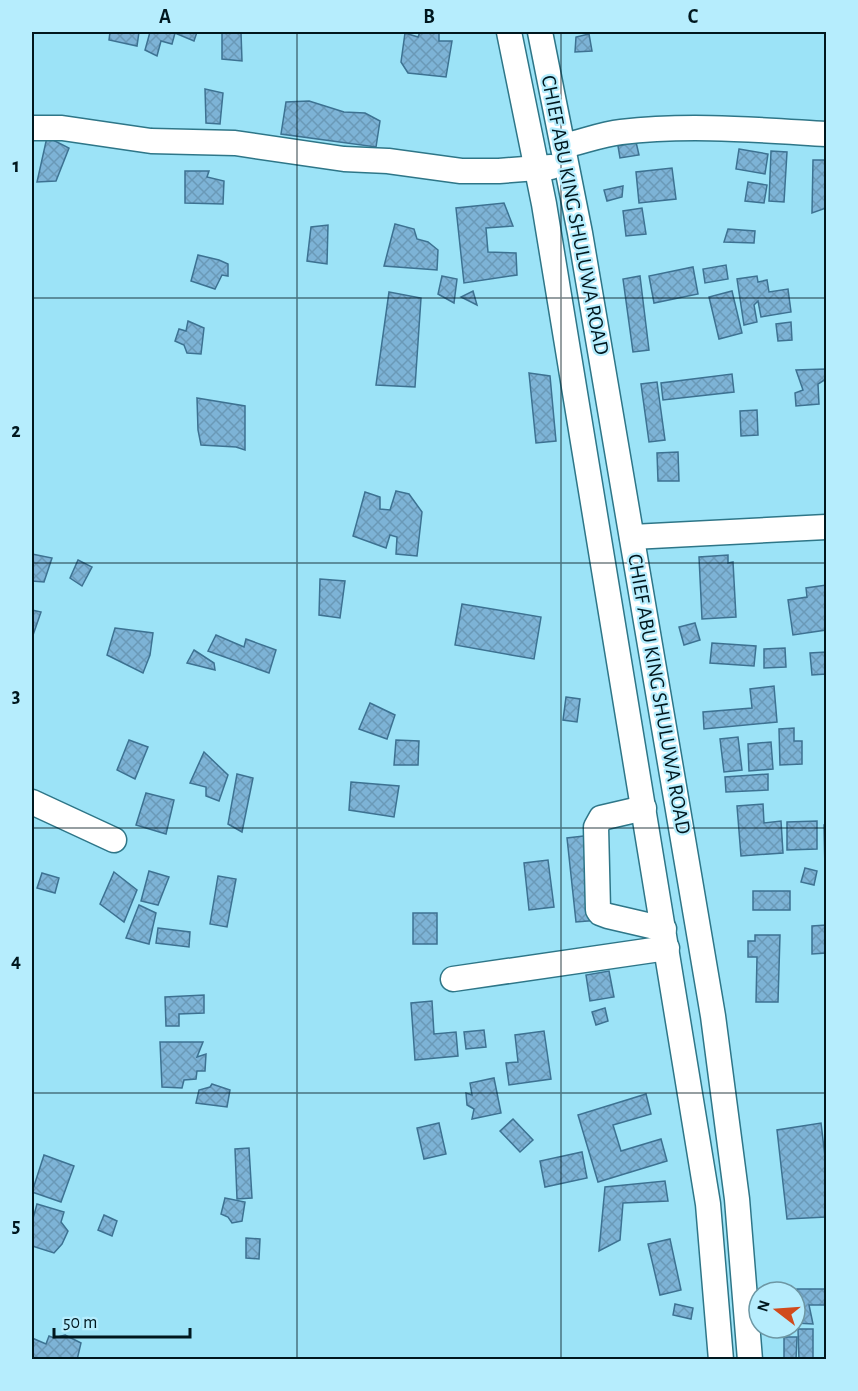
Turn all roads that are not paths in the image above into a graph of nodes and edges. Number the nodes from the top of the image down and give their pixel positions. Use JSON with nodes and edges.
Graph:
{"nodes":[{"id":1,"x":509,"y":32,"type":"edge"},
{"id":2,"x":540,"y":32,"type":"edge"},
{"id":3,"x":32,"y":128,"type":"edge"},
{"id":4,"x":826,"y":135,"type":"edge"},
{"id":5,"x":565,"y":156,"type":"junction"},
{"id":6,"x":537,"y":169,"type":"junction"},
{"id":7,"x":826,"y":527,"type":"edge"},
{"id":8,"x":632,"y":537,"type":"junction"},
{"id":9,"x":32,"y":802,"type":"edge"},
{"id":10,"x":644,"y":808,"type":"junction"},
{"id":11,"x":114,"y":840,"type":"dead end"},
{"id":12,"x":665,"y":939,"type":"junction"},
{"id":13,"x":453,"y":979,"type":"dead end"},
{"id":14,"x":713,"y":1016,"type":"junction"},
{"id":15,"x":678,"y":1019,"type":"junction"},
{"id":16,"x":721,"y":1359,"type":"edge"},
{"id":17,"x":750,"y":1359,"type":"edge"}],
"edges":[{"from":1,"to":6,"type":"street"},
{"from":2,"to":5,"type":"street","name":"CHIEF ABU KING SHULUWA ROAD"},
{"from":3,"to":6,"type":"street"},
{"from":4,"to":5,"type":"street"},
{"from":5,"to":6,"type":"street"},
{"from":5,"to":8,"type":"street","name":"CHIEF ABU KING SHULUWA ROAD"},
{"from":6,"to":10,"type":"street"},
{"from":7,"to":8,"type":"street"},
{"from":8,"to":14,"type":"street","name":"CHIEF ABU KING SHULUWA ROAD"},
{"from":9,"to":11,"type":"street"},
{"from":10,"to":12,"type":"street"},
{"from":10,"to":12,"type":"street"},
{"from":12,"to":13,"type":"street"},
{"from":12,"to":15,"type":"street"},
{"from":14,"to":15,"type":"street"},
{"from":14,"to":17,"type":"street","name":"CHIEF ABU KING SHULUWA ROAD"},
{"from":15,"to":16,"type":"street"}]}
